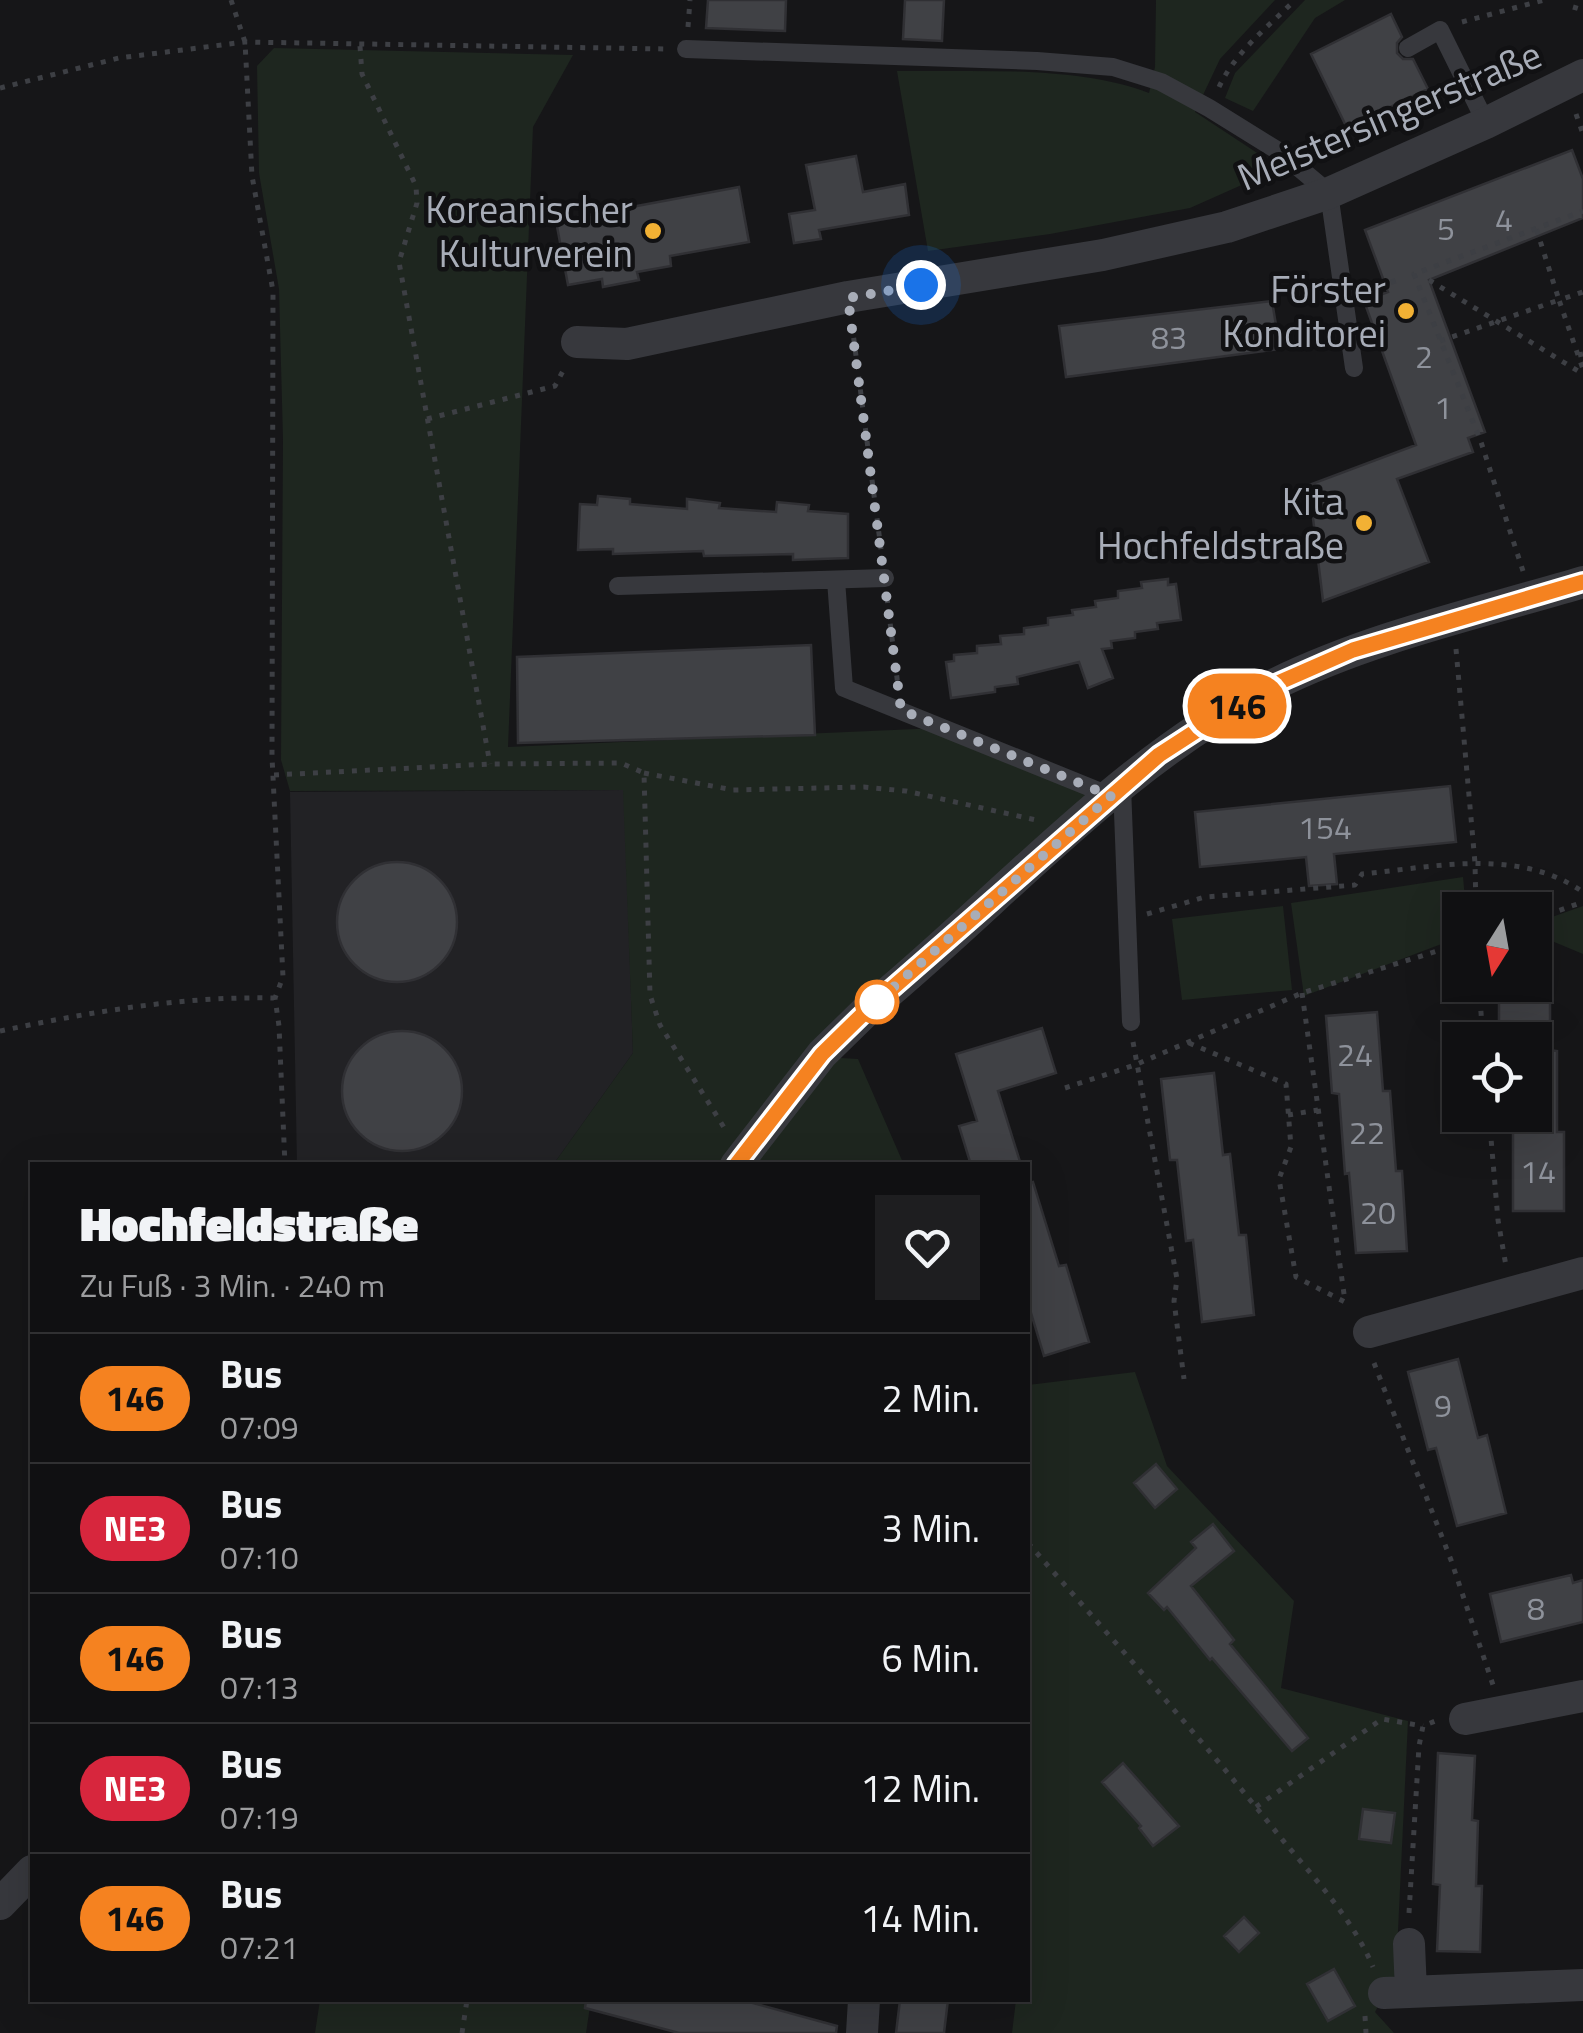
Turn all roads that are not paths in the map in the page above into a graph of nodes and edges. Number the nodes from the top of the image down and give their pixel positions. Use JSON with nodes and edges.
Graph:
{"nodes":[{"id":1,"x":1408,"y":48,"type":"dead end"},
{"id":2,"x":686,"y":49,"type":"road end"},
{"id":3,"x":1583,"y":75,"type":"edge"},
{"id":4,"x":1486,"y":123,"type":"junction"},
{"id":5,"x":1329,"y":193,"type":"junction"},
{"id":6,"x":578,"y":342,"type":"road end"},
{"id":7,"x":1354,"y":368,"type":"dead end"},
{"id":8,"x":885,"y":578,"type":"road end"},
{"id":9,"x":836,"y":580,"type":"junction"},
{"id":10,"x":1583,"y":582,"type":"edge"},
{"id":11,"x":618,"y":586,"type":"dead end"},
{"id":12,"x":1117,"y":791,"type":"junction"},
{"id":13,"x":1131,"y":1022,"type":"dead end"},
{"id":14,"x":739,"y":1160,"type":"edge"},
{"id":15,"x":1583,"y":1273,"type":"edge"},
{"id":16,"x":1369,"y":1332,"type":"road end"},
{"id":17,"x":1583,"y":1696,"type":"edge"},
{"id":18,"x":1465,"y":1719,"type":"road end"},
{"id":19,"x":30,"y":1874,"type":"edge"},
{"id":20,"x":0,"y":1904,"type":"edge"},
{"id":21,"x":1409,"y":1944,"type":"road end"},
{"id":22,"x":1583,"y":1985,"type":"edge"},
{"id":23,"x":864,"y":2002,"type":"edge"},
{"id":24,"x":862,"y":2033,"type":"edge"}],
"edges":[{"from":1,"to":4,"type":"lane"},
{"from":2,"to":5,"type":"lane"},
{"from":3,"to":4,"type":"street","name":"Meistersingerstraße"},
{"from":4,"to":5,"type":"street","name":"Meistersingerstraße"},
{"from":5,"to":6,"type":"street","name":"Meistersingerstraße"},
{"from":5,"to":7,"type":"lane"},
{"from":8,"to":9,"type":"lane"},
{"from":9,"to":11,"type":"lane"},
{"from":9,"to":12,"type":"lane"},
{"from":10,"to":12,"type":"street"},
{"from":12,"to":13,"type":"lane"},
{"from":12,"to":14,"type":"street"},
{"from":15,"to":16,"type":"street"},
{"from":17,"to":18,"type":"street"},
{"from":19,"to":20,"type":"street"},
{"from":21,"to":22,"type":"street"},
{"from":23,"to":24,"type":"street"}]}
